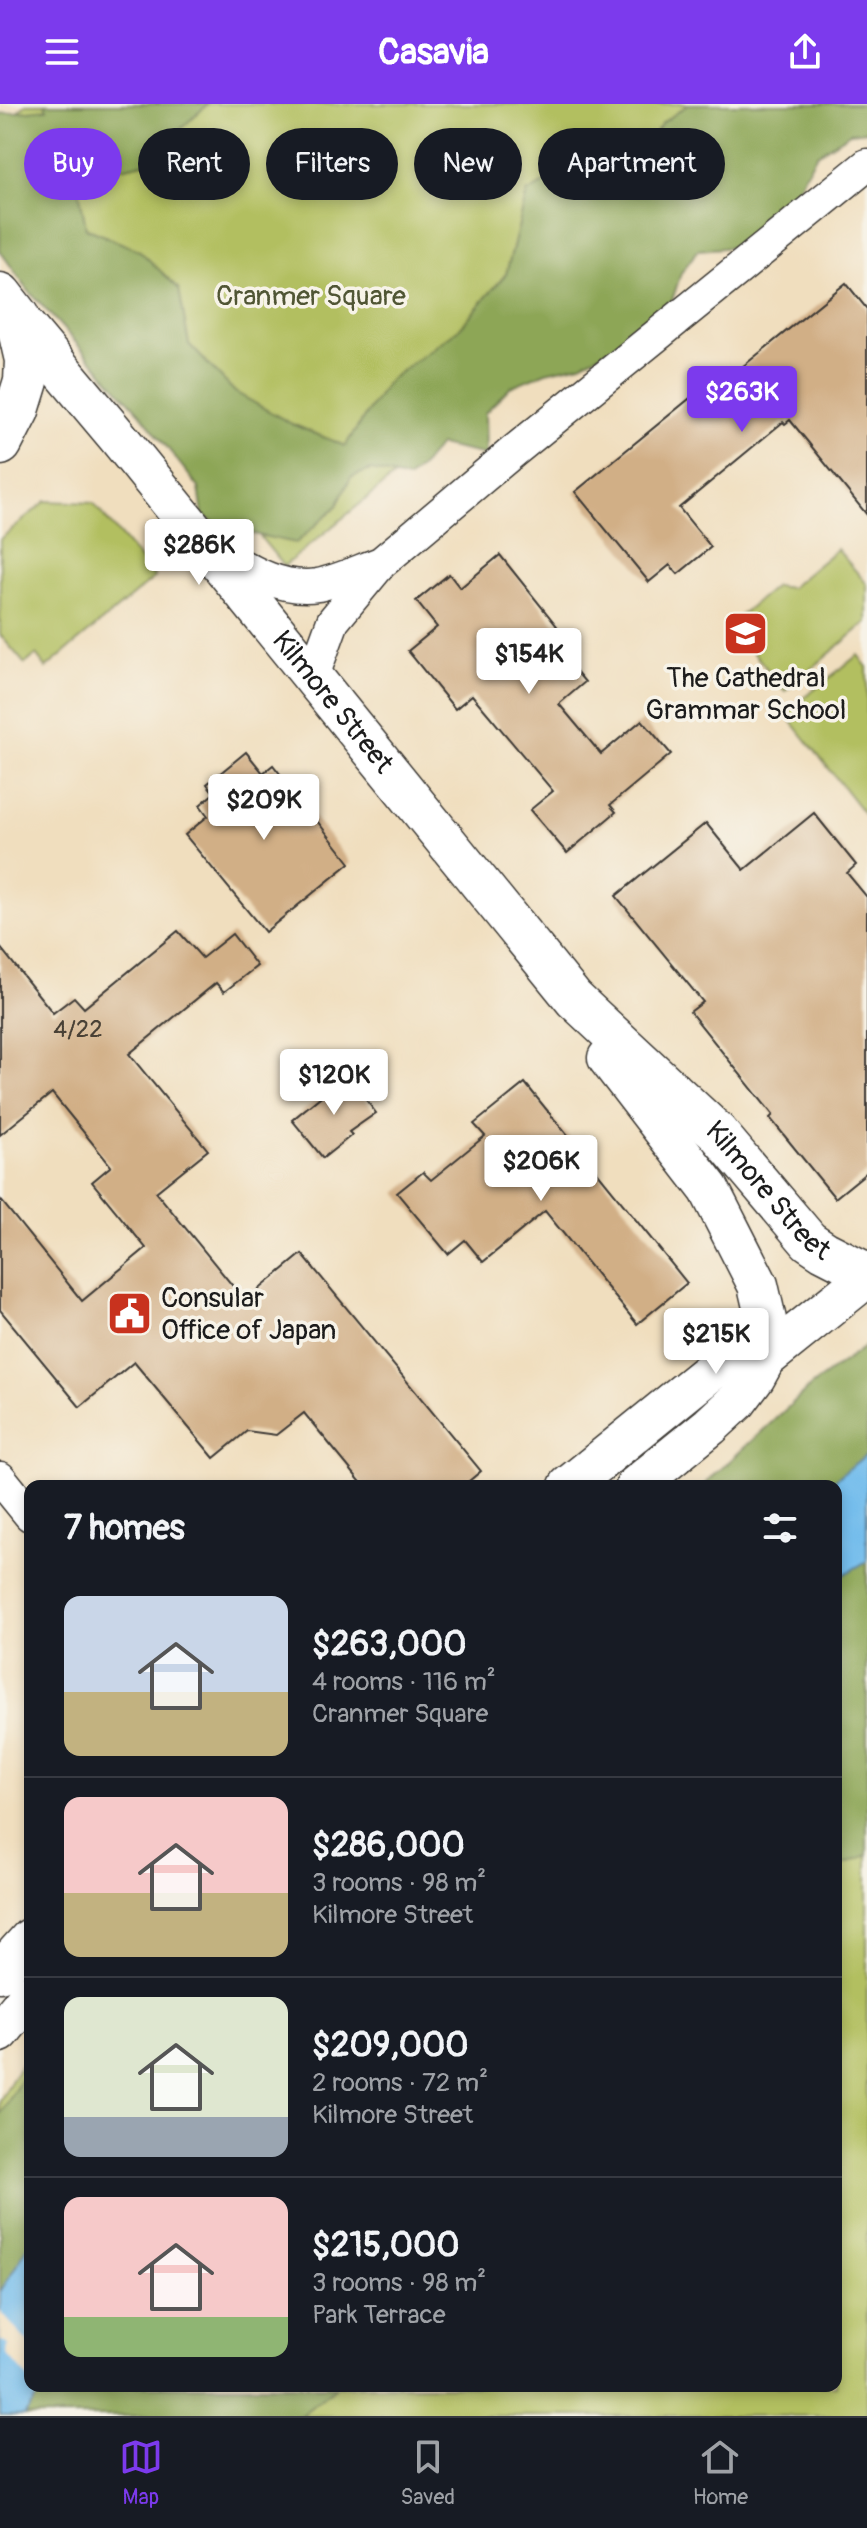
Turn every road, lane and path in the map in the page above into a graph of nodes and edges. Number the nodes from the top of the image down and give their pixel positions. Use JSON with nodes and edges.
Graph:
{"nodes":[{"id":1,"x":864,"y":173,"type":"edge"},
{"id":2,"x":8,"y":306,"type":"edge"},
{"id":3,"x":0,"y":443,"type":"edge"},
{"id":4,"x":205,"y":544,"type":"junction"},
{"id":5,"x":381,"y":563,"type":"junction"},
{"id":6,"x":313,"y":676,"type":"junction"},
{"id":7,"x":574,"y":999,"type":"junction"},
{"id":8,"x":867,"y":1275,"type":"edge"},
{"id":9,"x":765,"y":1359,"type":"junction"},
{"id":10,"x":0,"y":1478,"type":"edge"},
{"id":11,"x":576,"y":1480,"type":"edge"},
{"id":12,"x":643,"y":1480,"type":"edge"},
{"id":13,"x":24,"y":1508,"type":"edge"},
{"id":14,"x":24,"y":1946,"type":"edge"},
{"id":15,"x":0,"y":1972,"type":"edge"},
{"id":16,"x":24,"y":2002,"type":"edge"},
{"id":17,"x":0,"y":2032,"type":"edge"}],
"edges":[{"from":1,"to":5,"type":"street"},
{"from":2,"to":3,"type":"main road"},
{"from":2,"to":4,"type":"street","name":"Kilmore Street"},
{"from":4,"to":5,"type":"street"},
{"from":4,"to":6,"type":"street","name":"Kilmore Street"},
{"from":5,"to":6,"type":"street"},
{"from":6,"to":7,"type":"street","name":"Kilmore Street"},
{"from":7,"to":8,"type":"street","name":"Kilmore Street"},
{"from":7,"to":9,"type":"street","name":"Kilmore Street"},
{"from":8,"to":9,"type":"street"},
{"from":9,"to":11,"type":"street"},
{"from":9,"to":12,"type":"street"},
{"from":10,"to":13,"type":"street"},
{"from":14,"to":15,"type":"street"},
{"from":16,"to":17,"type":"street"}]}
